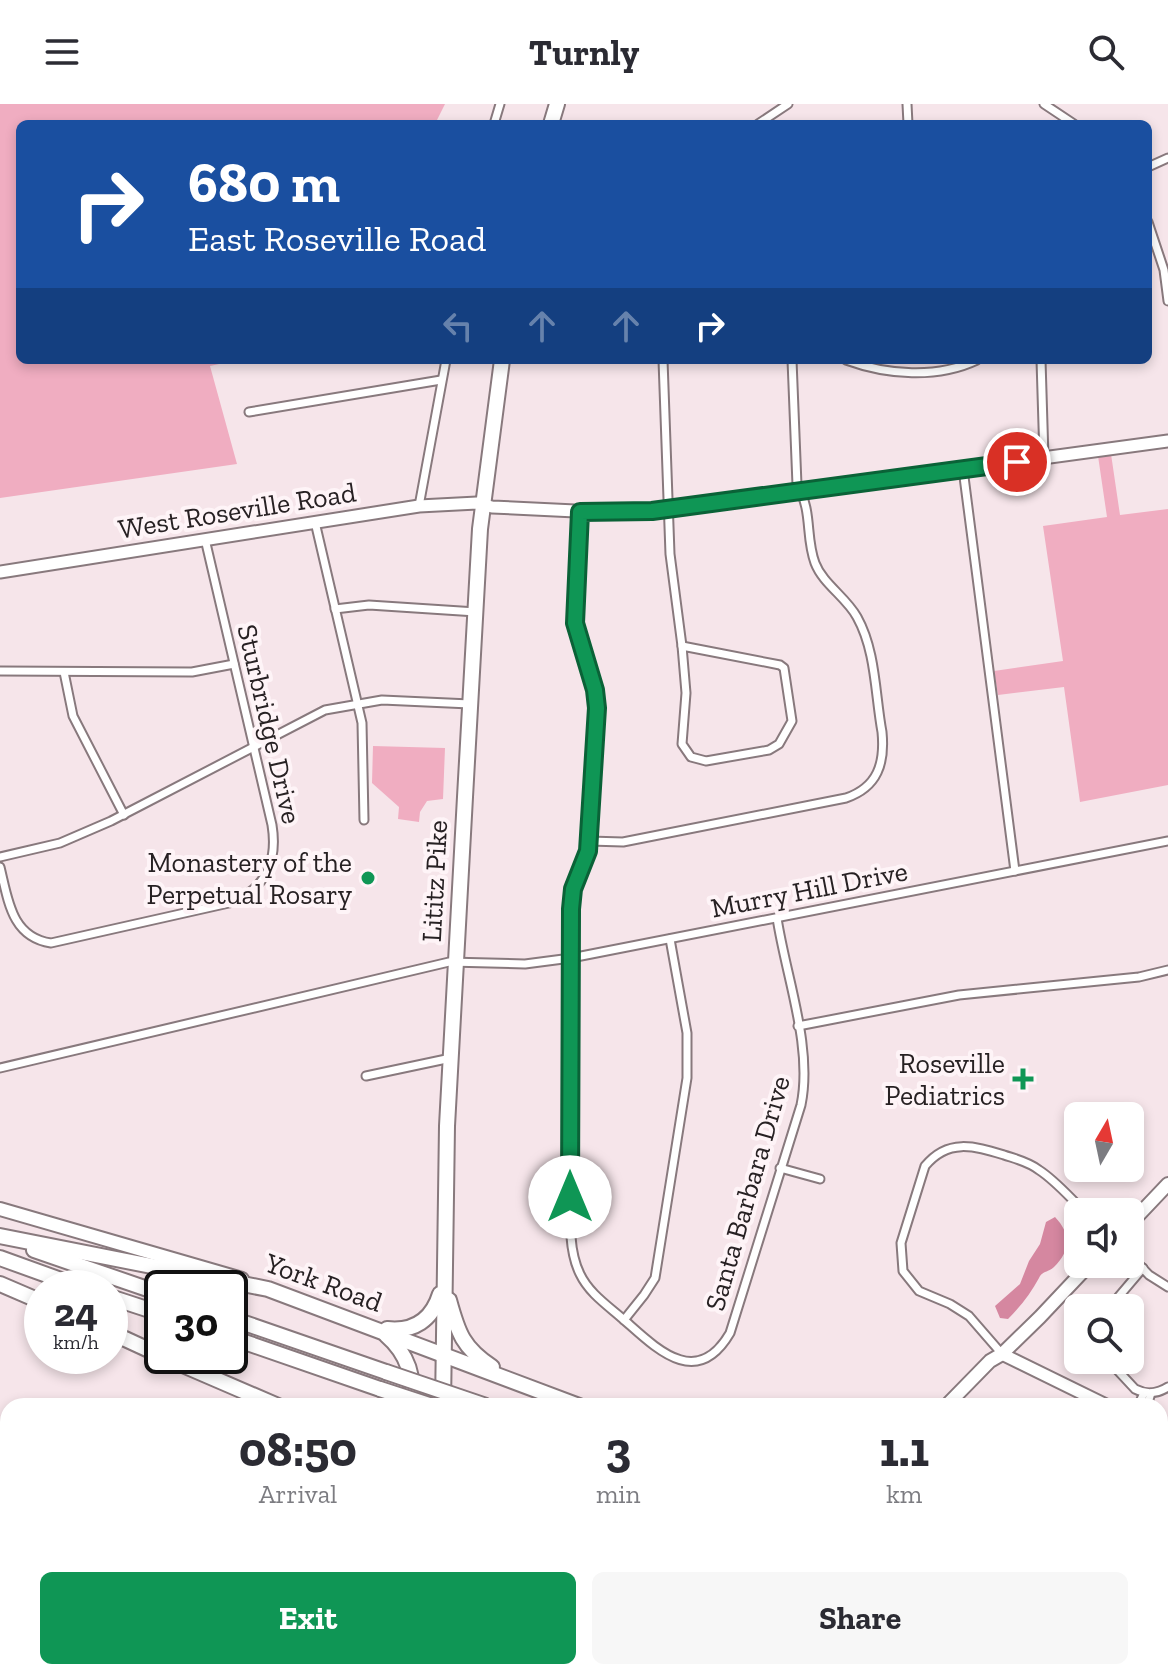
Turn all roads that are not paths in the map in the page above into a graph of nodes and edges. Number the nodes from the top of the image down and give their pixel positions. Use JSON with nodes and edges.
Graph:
{"nodes":[{"id":1,"x":788,"y":104,"type":"edge"},
{"id":2,"x":1044,"y":104,"type":"edge"},
{"id":3,"x":764,"y":120,"type":"edge"},
{"id":4,"x":1068,"y":120,"type":"edge"},
{"id":5,"x":1152,"y":234,"type":"edge"},
{"id":6,"x":1168,"y":301,"type":"edge"},
{"id":7,"x":445,"y":364,"type":"edge"},
{"id":8,"x":501,"y":364,"type":"edge"},
{"id":9,"x":663,"y":364,"type":"edge"},
{"id":10,"x":792,"y":364,"type":"edge"},
{"id":11,"x":860,"y":364,"type":"edge"},
{"id":12,"x":967,"y":364,"type":"edge"},
{"id":13,"x":1041,"y":364,"type":"edge"},
{"id":14,"x":441,"y":380,"type":"junction"},
{"id":15,"x":249,"y":412,"type":"dead end"},
{"id":16,"x":1168,"y":441,"type":"edge"},
{"id":17,"x":1044,"y":458,"type":"junction"},
{"id":18,"x":963,"y":469,"type":"junction"},
{"id":19,"x":801,"y":491,"type":"junction"},
{"id":20,"x":419,"y":506,"type":"junction"},
{"id":21,"x":483,"y":506,"type":"junction"},
{"id":22,"x":667,"y":509,"type":"junction"},
{"id":23,"x":580,"y":512,"type":"junction"},
{"id":24,"x":315,"y":522,"type":"junction"},
{"id":25,"x":205,"y":539,"type":"junction"},
{"id":26,"x":0,"y":572,"type":"edge"},
{"id":27,"x":335,"y":609,"type":"junction"},
{"id":28,"x":476,"y":612,"type":"junction"},
{"id":29,"x":682,"y":646,"type":"junction"},
{"id":30,"x":234,"y":664,"type":"junction"},
{"id":31,"x":0,"y":671,"type":"edge"},
{"id":32,"x":64,"y":672,"type":"junction"},
{"id":33,"x":357,"y":703,"type":"junction"},
{"id":34,"x":470,"y":704,"type":"junction"},
{"id":35,"x":254,"y":747,"type":"junction"},
{"id":36,"x":124,"y":815,"type":"junction"},
{"id":37,"x":364,"y":820,"type":"dead end"},
{"id":38,"x":589,"y":841,"type":"junction"},
{"id":39,"x":1168,"y":841,"type":"edge"},
{"id":40,"x":0,"y":857,"type":"edge"},
{"id":41,"x":0,"y":867,"type":"edge"},
{"id":42,"x":1015,"y":871,"type":"junction"},
{"id":43,"x":777,"y":918,"type":"junction"},
{"id":44,"x":670,"y":939,"type":"junction"},
{"id":45,"x":571,"y":958,"type":"junction"},
{"id":46,"x":456,"y":962,"type":"junction"},
{"id":47,"x":1168,"y":970,"type":"edge"},
{"id":48,"x":798,"y":1026,"type":"junction"},
{"id":49,"x":451,"y":1058,"type":"junction"},
{"id":50,"x":0,"y":1068,"type":"edge"},
{"id":51,"x":366,"y":1076,"type":"dead end"},
{"id":52,"x":780,"y":1168,"type":"junction"},
{"id":53,"x":820,"y":1179,"type":"dead end"},
{"id":54,"x":1168,"y":1184,"type":"edge"},
{"id":55,"x":1070,"y":1198,"type":"edge"},
{"id":56,"x":0,"y":1209,"type":"edge"},
{"id":57,"x":1144,"y":1209,"type":"edge"},
{"id":58,"x":0,"y":1237,"type":"edge"},
{"id":59,"x":0,"y":1258,"type":"edge"},
{"id":60,"x":1144,"y":1269,"type":"edge"},
{"id":61,"x":33,"y":1270,"type":"edge"},
{"id":62,"x":1076,"y":1278,"type":"edge"},
{"id":63,"x":1134,"y":1278,"type":"edge"},
{"id":64,"x":444,"y":1280,"type":"junction"},
{"id":65,"x":0,"y":1284,"type":"edge"},
{"id":66,"x":1168,"y":1287,"type":"edge"},
{"id":67,"x":144,"y":1288,"type":"edge"},
{"id":68,"x":268,"y":1289,"type":"junction"},
{"id":69,"x":0,"y":1291,"type":"edge"},
{"id":70,"x":1121,"y":1294,"type":"edge"},
{"id":71,"x":24,"y":1295,"type":"edge"},
{"id":72,"x":24,"y":1298,"type":"edge"},
{"id":73,"x":624,"y":1320,"type":"junction"},
{"id":74,"x":248,"y":1324,"type":"edge"},
{"id":75,"x":371,"y":1326,"type":"junction"},
{"id":76,"x":248,"y":1343,"type":"edge"},
{"id":77,"x":1002,"y":1354,"type":"junction"},
{"id":78,"x":444,"y":1355,"type":"junction"},
{"id":79,"x":204,"y":1374,"type":"edge"},
{"id":80,"x":1121,"y":1374,"type":"edge"},
{"id":81,"x":517,"y":1381,"type":"junction"},
{"id":82,"x":1168,"y":1387,"type":"edge"},
{"id":83,"x":1148,"y":1393,"type":"junction"},
{"id":84,"x":259,"y":1398,"type":"edge"},
{"id":85,"x":408,"y":1398,"type":"edge"},
{"id":86,"x":410,"y":1398,"type":"edge"},
{"id":87,"x":443,"y":1398,"type":"edge"},
{"id":88,"x":462,"y":1398,"type":"edge"},
{"id":89,"x":559,"y":1398,"type":"edge"},
{"id":90,"x":954,"y":1398,"type":"edge"},
{"id":91,"x":966,"y":1398,"type":"edge"},
{"id":92,"x":1092,"y":1398,"type":"edge"},
{"id":93,"x":1144,"y":1398,"type":"edge"},
{"id":94,"x":1148,"y":1398,"type":"edge"}],
"edges":[{"from":1,"to":3,"type":"street"},
{"from":2,"to":4,"type":"street"},
{"from":5,"to":6,"type":"street"},
{"from":7,"to":14,"type":"street"},
{"from":8,"to":21,"type":"highway","name":"Lititz Pike"},
{"from":9,"to":22,"type":"street"},
{"from":10,"to":19,"type":"street"},
{"from":11,"to":12,"type":"street"},
{"from":13,"to":17,"type":"street"},
{"from":14,"to":15,"type":"street"},
{"from":14,"to":20,"type":"street"},
{"from":16,"to":17,"type":"street","name":"West Roseville Road"},
{"from":17,"to":18,"type":"street","name":"West Roseville Road"},
{"from":18,"to":19,"type":"street","name":"West Roseville Road"},
{"from":18,"to":42,"type":"street"},
{"from":19,"to":22,"type":"street","name":"West Roseville Road"},
{"from":19,"to":38,"type":"street"},
{"from":20,"to":21,"type":"street","name":"West Roseville Road"},
{"from":20,"to":24,"type":"street","name":"West Roseville Road"},
{"from":21,"to":23,"type":"street","name":"West Roseville Road"},
{"from":21,"to":28,"type":"highway","name":"Lititz Pike"},
{"from":22,"to":23,"type":"street","name":"West Roseville Road"},
{"from":22,"to":29,"type":"street"},
{"from":23,"to":38,"type":"street","name":"Santa Barbara Drive"},
{"from":24,"to":25,"type":"street","name":"West Roseville Road"},
{"from":24,"to":27,"type":"street"},
{"from":25,"to":26,"type":"street","name":"West Roseville Road"},
{"from":25,"to":30,"type":"street","name":"Sturbridge Drive"},
{"from":27,"to":28,"type":"street"},
{"from":27,"to":33,"type":"street"},
{"from":28,"to":34,"type":"highway","name":"Lititz Pike"},
{"from":29,"to":29,"type":"street"},
{"from":30,"to":32,"type":"street"},
{"from":30,"to":35,"type":"street","name":"Sturbridge Drive"},
{"from":31,"to":32,"type":"street"},
{"from":32,"to":36,"type":"street"},
{"from":33,"to":34,"type":"street"},
{"from":33,"to":35,"type":"street"},
{"from":33,"to":37,"type":"street"},
{"from":34,"to":46,"type":"highway","name":"Lititz Pike"},
{"from":35,"to":36,"type":"street"},
{"from":35,"to":41,"type":"street","name":"Sturbridge Drive"},
{"from":36,"to":40,"type":"street"},
{"from":38,"to":45,"type":"street","name":"Santa Barbara Drive"},
{"from":39,"to":42,"type":"street","name":"Murry Hill Drive"},
{"from":42,"to":43,"type":"street","name":"Murry Hill Drive"},
{"from":43,"to":44,"type":"street","name":"Murry Hill Drive"},
{"from":43,"to":48,"type":"street","name":"Santa Barbara Drive"},
{"from":44,"to":45,"type":"street","name":"Murry Hill Drive"},
{"from":44,"to":73,"type":"street"},
{"from":45,"to":46,"type":"street","name":"Murry Hill Drive"},
{"from":45,"to":73,"type":"street","name":"Santa Barbara Drive"},
{"from":46,"to":49,"type":"highway","name":"Lititz Pike"},
{"from":46,"to":50,"type":"street","name":"Murry Hill Drive"},
{"from":47,"to":48,"type":"street"},
{"from":48,"to":52,"type":"street","name":"Santa Barbara Drive"},
{"from":49,"to":51,"type":"street"},
{"from":49,"to":64,"type":"highway","name":"Lititz Pike"},
{"from":52,"to":53,"type":"street"},
{"from":52,"to":73,"type":"street","name":"Santa Barbara Drive"},
{"from":54,"to":57,"type":"main road"},
{"from":55,"to":77,"type":"street"},
{"from":56,"to":68,"type":"main road","name":"York Road"},
{"from":58,"to":67,"type":"highway"},
{"from":58,"to":68,"type":"highway"},
{"from":59,"to":61,"type":"highway"},
{"from":60,"to":66,"type":"street"},
{"from":62,"to":77,"type":"main road"},
{"from":63,"to":70,"type":"street"},
{"from":64,"to":75,"type":"highway"},
{"from":64,"to":78,"type":"highway","name":"Lititz Pike"},
{"from":64,"to":81,"type":"highway"},
{"from":65,"to":71,"type":"highway"},
{"from":68,"to":75,"type":"highway","name":"York Road"},
{"from":69,"to":72,"type":"main road"},
{"from":74,"to":88,"type":"highway","bridge":true},
{"from":75,"to":78,"type":"highway","name":"York Road"},
{"from":75,"to":86,"type":"highway"},
{"from":76,"to":85,"type":"highway","bridge":true},
{"from":77,"to":90,"type":"main road"},
{"from":77,"to":91,"type":"main road"},
{"from":77,"to":92,"type":"street"},
{"from":78,"to":81,"type":"highway","name":"York Road"},
{"from":78,"to":87,"type":"highway","name":"Lititz Pike"},
{"from":79,"to":84,"type":"highway"},
{"from":80,"to":83,"type":"street"},
{"from":81,"to":89,"type":"highway","name":"York Road"},
{"from":82,"to":83,"type":"street"},
{"from":83,"to":93,"type":"street"},
{"from":83,"to":94,"type":"street"}]}
